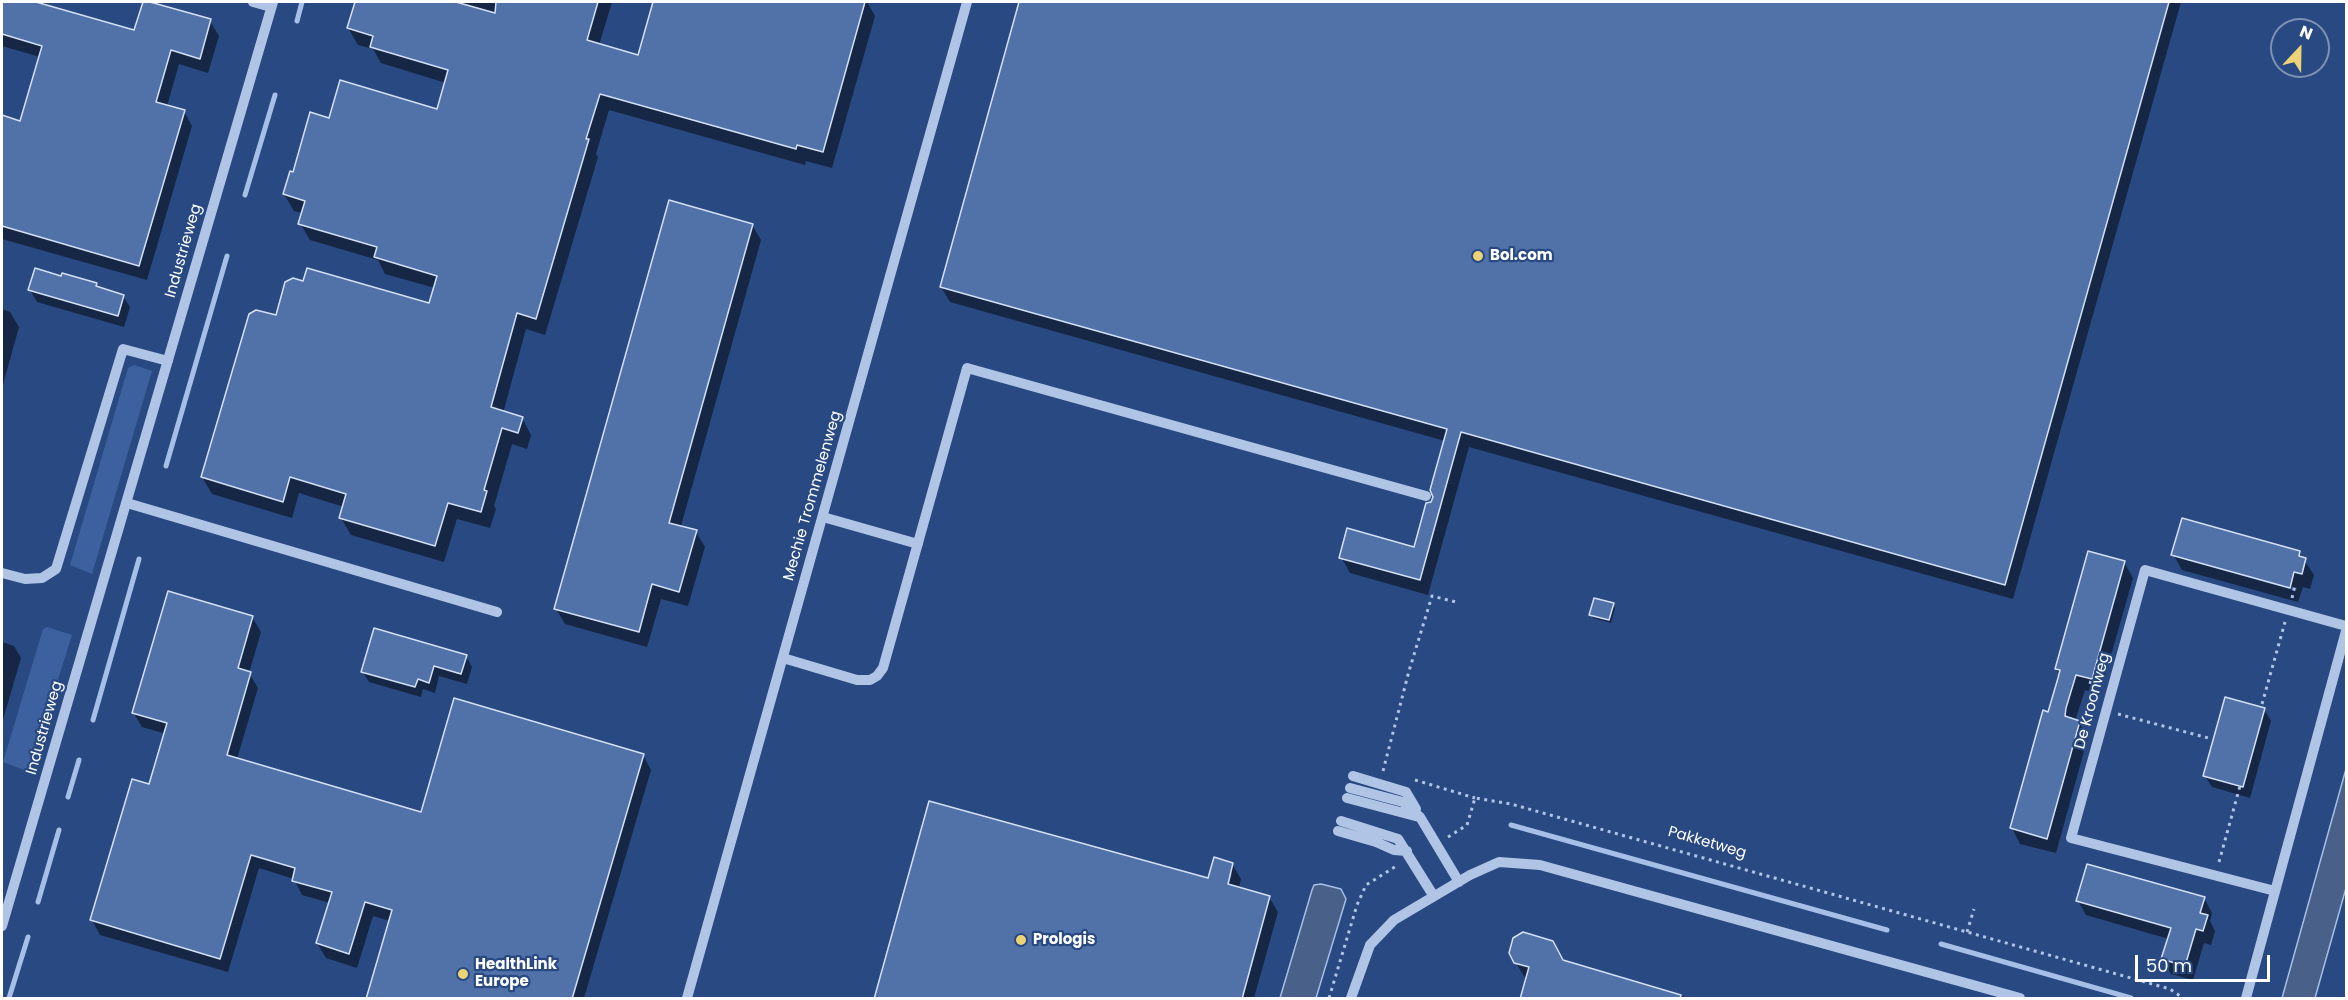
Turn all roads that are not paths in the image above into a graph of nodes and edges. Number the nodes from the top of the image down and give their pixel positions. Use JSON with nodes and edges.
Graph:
{"nodes":[{"id":1,"x":253,"y":2,"type":"edge"},
{"id":2,"x":967,"y":2,"type":"edge"},
{"id":3,"x":272,"y":4,"type":"edge"},
{"id":4,"x":168,"y":361,"type":"junction"},
{"id":5,"x":1426,"y":496,"type":"dead end"},
{"id":6,"x":127,"y":503,"type":"junction"},
{"id":7,"x":823,"y":517,"type":"junction"},
{"id":8,"x":918,"y":544,"type":"junction"},
{"id":9,"x":2,"y":573,"type":"edge"},
{"id":10,"x":497,"y":612,"type":"dead end"},
{"id":11,"x":2346,"y":626,"type":"edge"},
{"id":12,"x":2346,"y":631,"type":"edge"},
{"id":13,"x":783,"y":658,"type":"junction"},
{"id":14,"x":1353,"y":776,"type":"dead end"},
{"id":15,"x":1349,"y":793,"type":"dead end"},
{"id":16,"x":1420,"y":818,"type":"junction"},
{"id":17,"x":1339,"y":826,"type":"dead end"},
{"id":18,"x":1459,"y":882,"type":"junction"},
{"id":19,"x":2275,"y":891,"type":"junction"},
{"id":20,"x":1433,"y":895,"type":"junction"},
{"id":21,"x":2,"y":926,"type":"edge"},
{"id":22,"x":687,"y":999,"type":"edge"},
{"id":23,"x":1351,"y":999,"type":"edge"},
{"id":24,"x":2020,"y":999,"type":"edge"},
{"id":25,"x":2246,"y":999,"type":"edge"}],
"edges":[{"from":1,"to":3,"type":"street","name":"Industrieweg"},
{"from":2,"to":7,"type":"street","name":"Mechie Trommelenweg"},
{"from":3,"to":4,"type":"street","name":"Industrieweg"},
{"from":4,"to":6,"type":"street","name":"Industrieweg"},
{"from":4,"to":9,"type":"street"},
{"from":5,"to":8,"type":"street"},
{"from":6,"to":10,"type":"street"},
{"from":6,"to":21,"type":"street","name":"Industrieweg"},
{"from":7,"to":8,"type":"street"},
{"from":7,"to":13,"type":"street","name":"Mechie Trommelenweg"},
{"from":8,"to":13,"type":"street"},
{"from":11,"to":19,"type":"street","name":"De Kroonweg"},
{"from":12,"to":19,"type":"street"},
{"from":13,"to":22,"type":"street","name":"Mechie Trommelenweg"},
{"from":14,"to":16,"type":"street"},
{"from":15,"to":16,"type":"street"},
{"from":16,"to":18,"type":"street"},
{"from":17,"to":20,"type":"street"},
{"from":18,"to":20,"type":"street"},
{"from":18,"to":24,"type":"street"},
{"from":19,"to":25,"type":"street"},
{"from":20,"to":23,"type":"street"}]}
